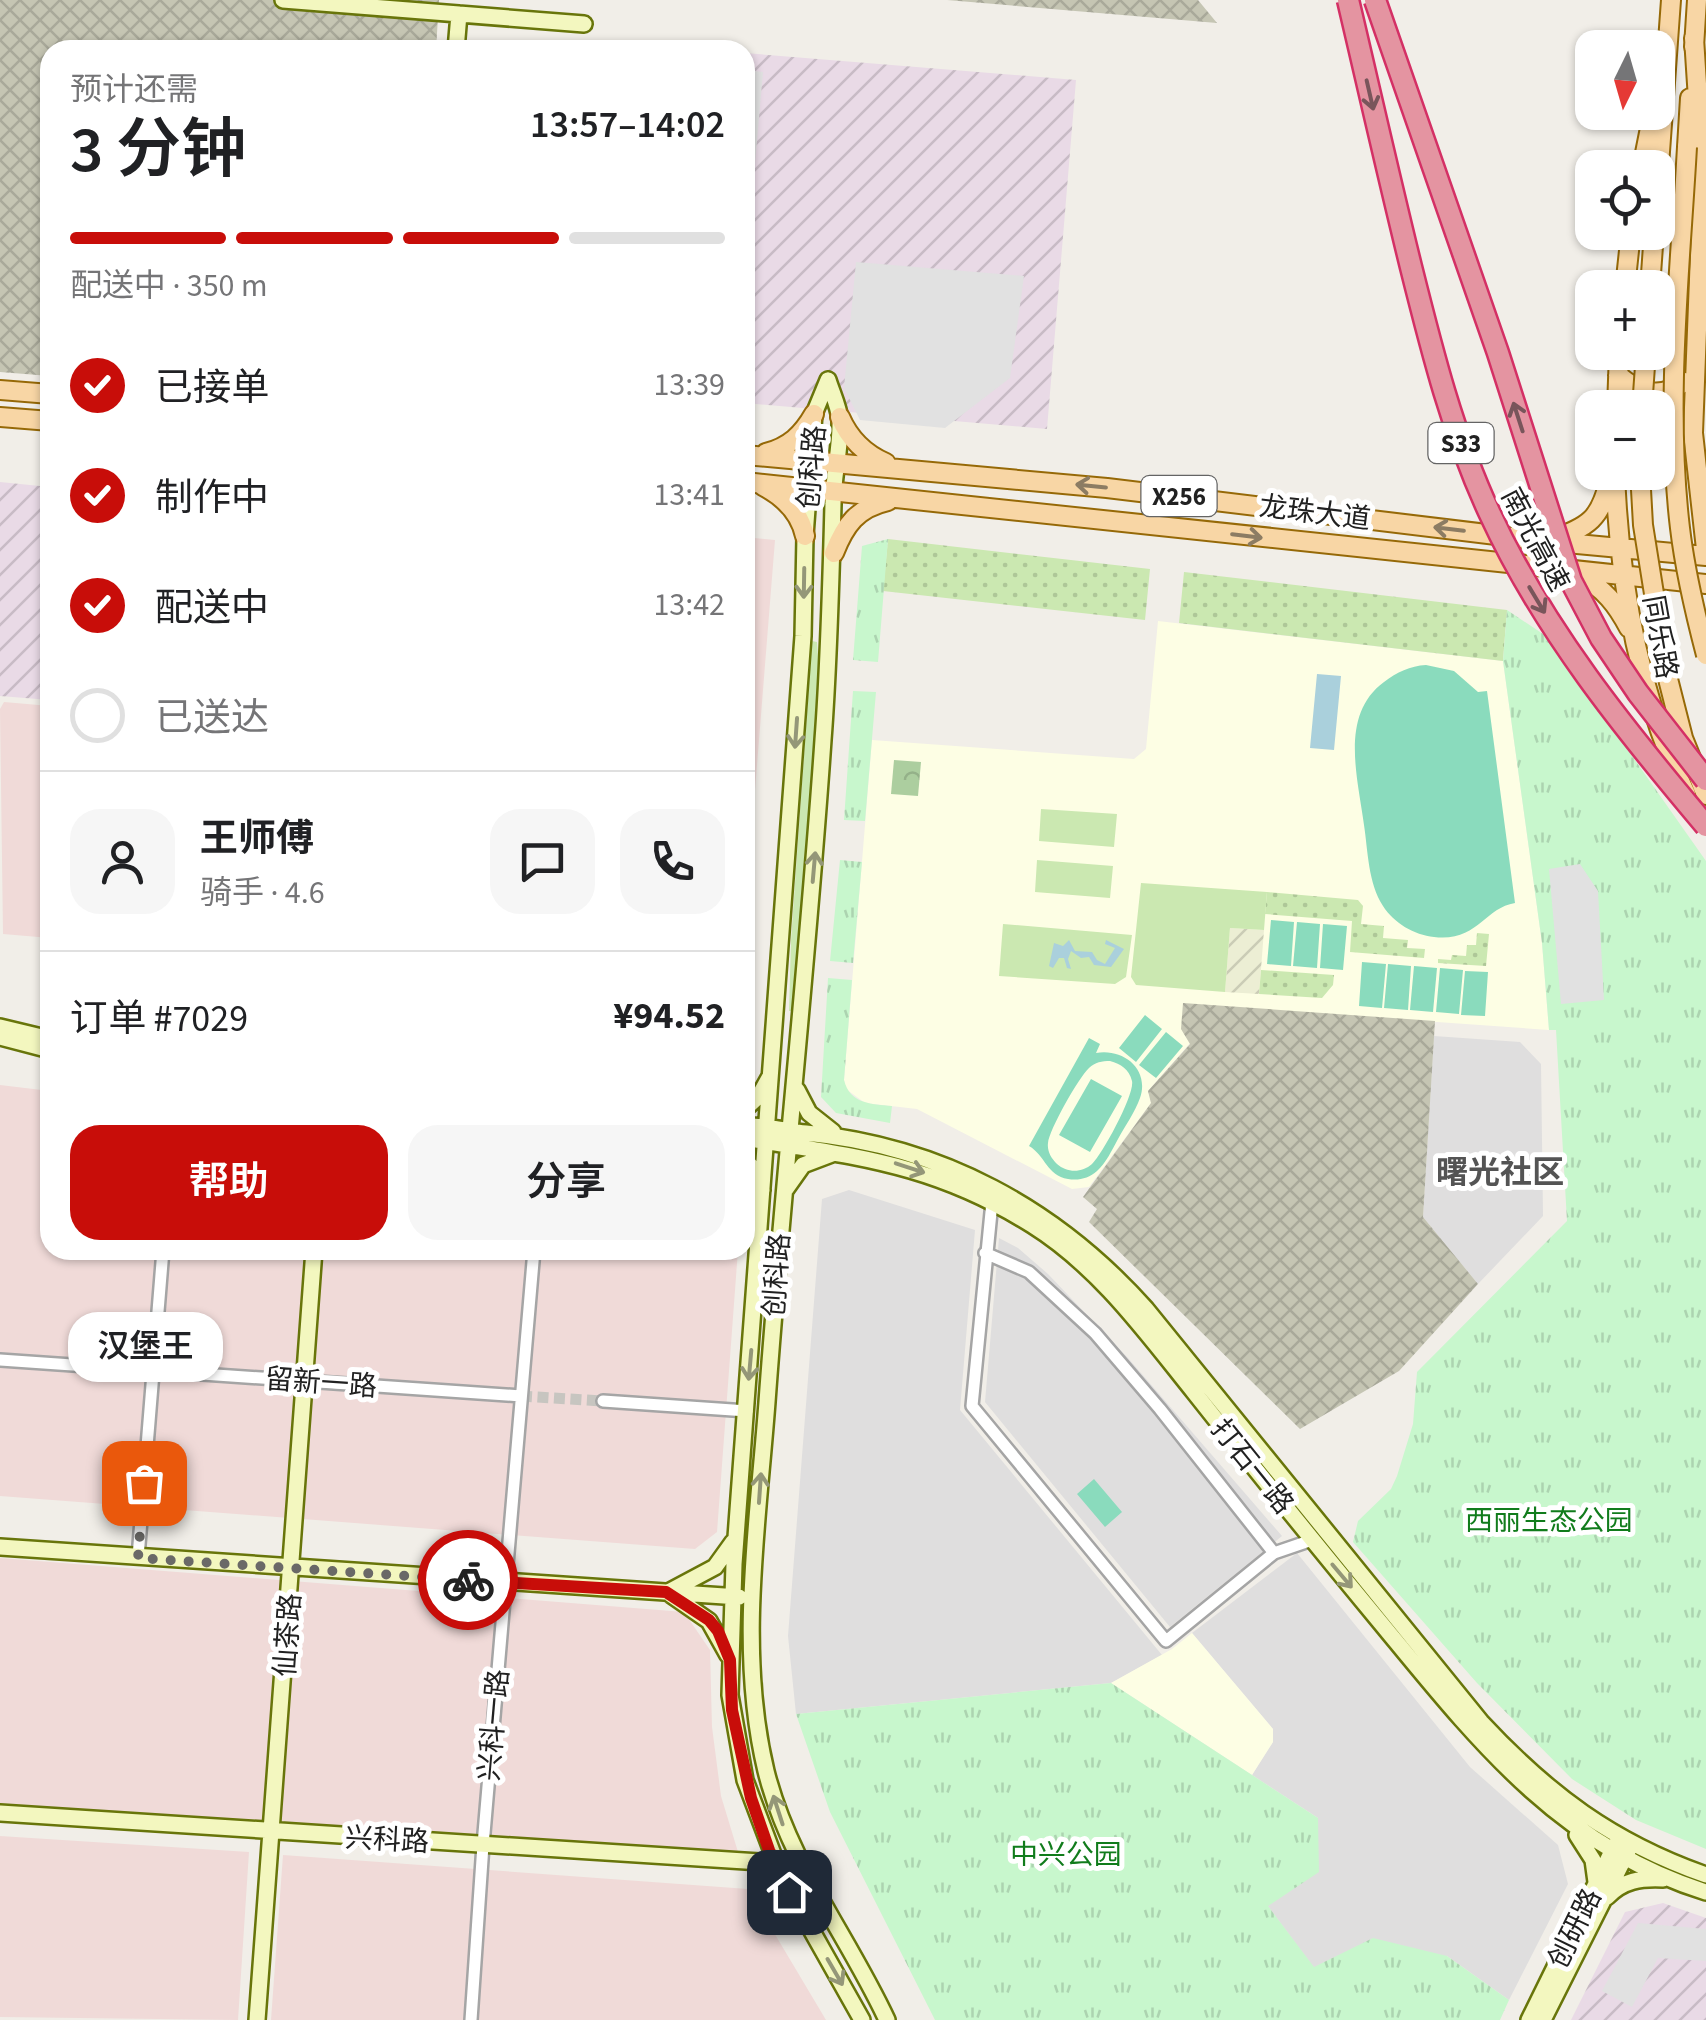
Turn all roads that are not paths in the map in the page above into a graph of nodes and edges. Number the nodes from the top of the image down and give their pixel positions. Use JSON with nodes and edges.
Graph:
{"nodes":[{"id":1,"x":284,"y":0,"type":"edge"},
{"id":2,"x":1348,"y":0,"type":"edge"},
{"id":3,"x":1375,"y":0,"type":"edge"},
{"id":4,"x":1670,"y":0,"type":"edge"},
{"id":5,"x":1697,"y":0,"type":"edge"},
{"id":6,"x":459,"y":14,"type":"junction"},
{"id":7,"x":584,"y":24,"type":"dead end"},
{"id":8,"x":1668,"y":30,"type":"edge"},
{"id":9,"x":1694,"y":38,"type":"junction"},
{"id":10,"x":457,"y":40,"type":"edge"},
{"id":11,"x":1618,"y":370,"type":"edge"},
{"id":12,"x":1693,"y":374,"type":"junction"},
{"id":13,"x":1618,"y":376,"type":"junction"},
{"id":14,"x":0,"y":390,"type":"edge"},
{"id":15,"x":1618,"y":390,"type":"edge"},
{"id":16,"x":40,"y":393,"type":"edge"},
{"id":17,"x":814,"y":414,"type":"junction"},
{"id":18,"x":0,"y":417,"type":"edge"},
{"id":19,"x":840,"y":417,"type":"junction"},
{"id":20,"x":40,"y":421,"type":"edge"},
{"id":21,"x":755,"y":454,"type":"edge"},
{"id":22,"x":755,"y":455,"type":"edge"},
{"id":23,"x":811,"y":460,"type":"junction"},
{"id":24,"x":836,"y":462,"type":"junction"},
{"id":25,"x":896,"y":466,"type":"junction"},
{"id":26,"x":1694,"y":468,"type":"junction"},
{"id":27,"x":755,"y":484,"type":"edge"},
{"id":28,"x":755,"y":485,"type":"edge"},
{"id":29,"x":809,"y":488,"type":"junction"},
{"id":30,"x":1608,"y":490,"type":"edge"},
{"id":31,"x":1615,"y":490,"type":"edge"},
{"id":32,"x":1641,"y":490,"type":"edge"},
{"id":33,"x":834,"y":491,"type":"junction"},
{"id":34,"x":906,"y":500,"type":"junction"},
{"id":35,"x":1706,"y":508,"type":"edge"},
{"id":36,"x":805,"y":536,"type":"junction"},
{"id":37,"x":1545,"y":541,"type":"junction"},
{"id":38,"x":1706,"y":549,"type":"edge"},
{"id":39,"x":1623,"y":550,"type":"junction"},
{"id":40,"x":834,"y":553,"type":"junction"},
{"id":41,"x":1706,"y":556,"type":"edge"},
{"id":42,"x":1546,"y":568,"type":"junction"},
{"id":43,"x":1626,"y":577,"type":"junction"},
{"id":44,"x":1706,"y":584,"type":"edge"},
{"id":45,"x":804,"y":636,"type":"junction"},
{"id":46,"x":828,"y":638,"type":"junction"},
{"id":47,"x":1636,"y":642,"type":"junction"},
{"id":48,"x":1706,"y":655,"type":"edge"},
{"id":49,"x":1706,"y":780,"type":"edge"},
{"id":50,"x":1706,"y":795,"type":"edge"},
{"id":51,"x":1706,"y":826,"type":"edge"},
{"id":52,"x":1706,"y":835,"type":"edge"},
{"id":53,"x":775,"y":1015,"type":"junction"},
{"id":54,"x":803,"y":1016,"type":"junction"},
{"id":55,"x":0,"y":1026,"type":"edge"},
{"id":56,"x":40,"y":1036,"type":"edge"},
{"id":57,"x":0,"y":1037,"type":"edge"},
{"id":58,"x":40,"y":1047,"type":"edge"},
{"id":59,"x":772,"y":1069,"type":"junction"},
{"id":60,"x":796,"y":1084,"type":"junction"},
{"id":61,"x":755,"y":1099,"type":"edge"},
{"id":62,"x":755,"y":1130,"type":"edge"},
{"id":63,"x":768,"y":1135,"type":"junction"},
{"id":64,"x":755,"y":1137,"type":"edge"},
{"id":65,"x":788,"y":1138,"type":"junction"},
{"id":66,"x":848,"y":1145,"type":"junction"},
{"id":67,"x":755,"y":1173,"type":"edge"},
{"id":68,"x":764,"y":1198,"type":"junction"},
{"id":69,"x":782,"y":1202,"type":"junction"},
{"id":70,"x":992,"y":1202,"type":"junction"},
{"id":71,"x":986,"y":1253,"type":"junction"},
{"id":72,"x":162,"y":1260,"type":"edge"},
{"id":73,"x":313,"y":1260,"type":"edge"},
{"id":74,"x":533,"y":1260,"type":"edge"},
{"id":75,"x":0,"y":1360,"type":"edge"},
{"id":76,"x":154,"y":1371,"type":"junction"},
{"id":77,"x":304,"y":1381,"type":"junction"},
{"id":78,"x":521,"y":1396,"type":"junction"},
{"id":79,"x":602,"y":1401,"type":"tunnel mouth"},
{"id":80,"x":746,"y":1411,"type":"junction"},
{"id":81,"x":736,"y":1534,"type":"junction"},
{"id":82,"x":1312,"y":1540,"type":"junction"},
{"id":83,"x":0,"y":1547,"type":"edge"},
{"id":84,"x":1274,"y":1553,"type":"junction"},
{"id":85,"x":138,"y":1558,"type":"junction"},
{"id":86,"x":291,"y":1569,"type":"junction"},
{"id":87,"x":505,"y":1582,"type":"junction"},
{"id":88,"x":666,"y":1592,"type":"junction"},
{"id":89,"x":732,"y":1596,"type":"junction"},
{"id":90,"x":753,"y":1598,"type":"junction"},
{"id":91,"x":730,"y":1660,"type":"junction"},
{"id":92,"x":0,"y":1813,"type":"edge"},
{"id":93,"x":1560,"y":1818,"type":"junction"},
{"id":94,"x":273,"y":1832,"type":"junction"},
{"id":95,"x":483,"y":1845,"type":"junction"},
{"id":96,"x":1622,"y":1847,"type":"junction"},
{"id":97,"x":774,"y":1863,"type":"junction"},
{"id":98,"x":1706,"y":1876,"type":"edge"},
{"id":99,"x":1676,"y":1880,"type":"junction"},
{"id":100,"x":1596,"y":1883,"type":"junction"},
{"id":101,"x":1706,"y":1892,"type":"edge"},
{"id":102,"x":1600,"y":1903,"type":"junction"},
{"id":103,"x":257,"y":2020,"type":"edge"},
{"id":104,"x":472,"y":2020,"type":"edge"},
{"id":105,"x":862,"y":2020,"type":"edge"},
{"id":106,"x":888,"y":2020,"type":"edge"},
{"id":107,"x":1530,"y":2020,"type":"edge"},
{"id":108,"x":1543,"y":2020,"type":"edge"}],
"edges":[{"from":1,"to":6,"type":"main road"},
{"from":2,"to":51,"type":"highway","name":"南光高速","number":"S33","one_way":true,"bridge":true},
{"from":49,"to":3,"type":"highway","name":"南光高速","number":"S33","one_way":true,"bridge":true},
{"from":4,"to":8,"type":"main road"},
{"from":5,"to":9,"type":"main road","name":"同乐路"},
{"from":6,"to":7,"type":"main road"},
{"from":6,"to":10,"type":"main road"},
{"from":9,"to":12,"type":"main road"},
{"from":9,"to":48,"type":"main road","name":"同乐路","bridge":true},
{"from":11,"to":13,"type":"main road"},
{"from":12,"to":13,"type":"main road"},
{"from":12,"to":26,"type":"main road"},
{"from":13,"to":15,"type":"main road"},
{"from":14,"to":16,"type":"main road"},
{"from":17,"to":19,"type":"main road","name":"创科路"},
{"from":17,"to":21,"type":"main road"},
{"from":17,"to":23,"type":"main road","name":"创科路"},
{"from":18,"to":20,"type":"main road"},
{"from":19,"to":24,"type":"main road","name":"创科路"},
{"from":19,"to":25,"type":"main road"},
{"from":22,"to":23,"type":"main road","name":"龙珠大道","number":"X256"},
{"from":23,"to":24,"type":"main road","name":"龙珠大道","number":"X256"},
{"from":23,"to":29,"type":"main road","name":"创科路"},
{"from":24,"to":25,"type":"main road","name":"龙珠大道","number":"X256"},
{"from":24,"to":33,"type":"main road","name":"创科路"},
{"from":37,"to":25,"type":"main road","name":"龙珠大道","number":"X256","one_way":true},
{"from":26,"to":35,"type":"main road"},
{"from":26,"to":38,"type":"main road"},
{"from":27,"to":29,"type":"main road","name":"龙珠大道","number":"X256"},
{"from":28,"to":36,"type":"main road"},
{"from":29,"to":33,"type":"main road","name":"龙珠大道","number":"X256"},
{"from":29,"to":36,"type":"main road","name":"创科路"},
{"from":30,"to":37,"type":"main road","number":"X256"},
{"from":31,"to":39,"type":"main road","number":"X256"},
{"from":32,"to":50,"type":"main road","name":"同乐路","bridge":true},
{"from":33,"to":34,"type":"main road","name":"龙珠大道","number":"X256"},
{"from":33,"to":40,"type":"main road","name":"创科路"},
{"from":34,"to":40,"type":"main road"},
{"from":34,"to":42,"type":"main road","name":"龙珠大道","number":"X256","one_way":true},
{"from":36,"to":45,"type":"main road","name":"创科路","one_way":true},
{"from":37,"to":39,"type":"main road","name":"龙珠大道","number":"X256"},
{"from":39,"to":41,"type":"main road","name":"龙珠大道","number":"X256"},
{"from":39,"to":43,"type":"main road"},
{"from":40,"to":46,"type":"main road","name":"创科路"},
{"from":42,"to":43,"type":"main road","name":"龙珠大道","number":"X256"},
{"from":42,"to":47,"type":"main road"},
{"from":43,"to":44,"type":"main road","number":"X256"},
{"from":43,"to":47,"type":"main road"},
{"from":45,"to":46,"type":"main road"},
{"from":45,"to":53,"type":"main road","name":"创科路","one_way":true},
{"from":54,"to":46,"type":"main road","name":"创科路","one_way":true},
{"from":47,"to":52,"type":"main road"},
{"from":53,"to":54,"type":"main road"},
{"from":53,"to":59,"type":"main road","name":"创科路"},
{"from":54,"to":60,"type":"main road","name":"创科路"},
{"from":55,"to":56,"type":"main road"},
{"from":57,"to":58,"type":"main road"},
{"from":59,"to":61,"type":"main road"},
{"from":59,"to":63,"type":"main road","name":"创科路"},
{"from":60,"to":65,"type":"main road","name":"创科路"},
{"from":60,"to":66,"type":"main road"},
{"from":62,"to":63,"type":"main road","name":"打石一路"},
{"from":63,"to":64,"type":"main road","name":"打石一路"},
{"from":63,"to":65,"type":"main road","name":"打石一路"},
{"from":63,"to":68,"type":"main road","name":"创科路"},
{"from":65,"to":66,"type":"main road","name":"打石一路"},
{"from":65,"to":69,"type":"main road","name":"创科路"},
{"from":66,"to":69,"type":"main road"},
{"from":66,"to":70,"type":"main road","name":"打石一路","one_way":true},
{"from":66,"to":96,"type":"main road","name":"打石一路"},
{"from":67,"to":68,"type":"main road"},
{"from":68,"to":80,"type":"main road","name":"创科路","one_way":true},
{"from":90,"to":69,"type":"main road","name":"创科路","one_way":true},
{"from":70,"to":71,"type":"street"},
{"from":70,"to":82,"type":"main road","name":"打石一路"},
{"from":71,"to":84,"type":"street"},
{"from":71,"to":84,"type":"street"},
{"from":72,"to":76,"type":"street"},
{"from":73,"to":77,"type":"main road","name":"仙茶路"},
{"from":74,"to":78,"type":"street","name":"兴科一路"},
{"from":75,"to":76,"type":"street","name":"留新一路"},
{"from":76,"to":77,"type":"street","name":"留新一路"},
{"from":76,"to":85,"type":"street"},
{"from":77,"to":78,"type":"street","name":"留新一路"},
{"from":77,"to":86,"type":"main road","name":"仙茶路"},
{"from":78,"to":87,"type":"street","name":"兴科一路"},
{"from":79,"to":80,"type":"street"},
{"from":80,"to":81,"type":"main road","name":"创科路"},
{"from":81,"to":88,"type":"main road"},
{"from":81,"to":89,"type":"main road","name":"创科路"},
{"from":82,"to":84,"type":"street"},
{"from":82,"to":93,"type":"main road","name":"打石一路","one_way":true},
{"from":83,"to":85,"type":"main road"},
{"from":85,"to":86,"type":"main road"},
{"from":86,"to":87,"type":"main road"},
{"from":86,"to":94,"type":"main road","name":"仙茶路"},
{"from":87,"to":88,"type":"main road"},
{"from":87,"to":95,"type":"street","name":"兴科一路"},
{"from":88,"to":89,"type":"main road"},
{"from":88,"to":91,"type":"main road"},
{"from":89,"to":90,"type":"main road"},
{"from":89,"to":91,"type":"main road","name":"创科路"},
{"from":106,"to":90,"type":"main road","name":"创科路","one_way":true},
{"from":91,"to":97,"type":"main road","name":"创科路"},
{"from":92,"to":94,"type":"main road","name":"兴科路"},
{"from":93,"to":96,"type":"main road","name":"打石一路"},
{"from":93,"to":100,"type":"main road"},
{"from":94,"to":95,"type":"main road","name":"兴科路"},
{"from":94,"to":103,"type":"main road","name":"仙茶路"},
{"from":95,"to":97,"type":"main road","name":"兴科路"},
{"from":95,"to":104,"type":"street","name":"兴科一路"},
{"from":96,"to":98,"type":"main road","name":"打石一路"},
{"from":96,"to":99,"type":"main road","name":"打石一路"},
{"from":96,"to":100,"type":"main road","name":"创研路"},
{"from":96,"to":102,"type":"main road","name":"创研路"},
{"from":97,"to":105,"type":"main road","name":"创科路","one_way":true},
{"from":99,"to":101,"type":"main road","name":"打石一路"},
{"from":99,"to":102,"type":"main road"},
{"from":100,"to":107,"type":"main road","name":"创研路"},
{"from":102,"to":108,"type":"main road","name":"创研路"}]}
